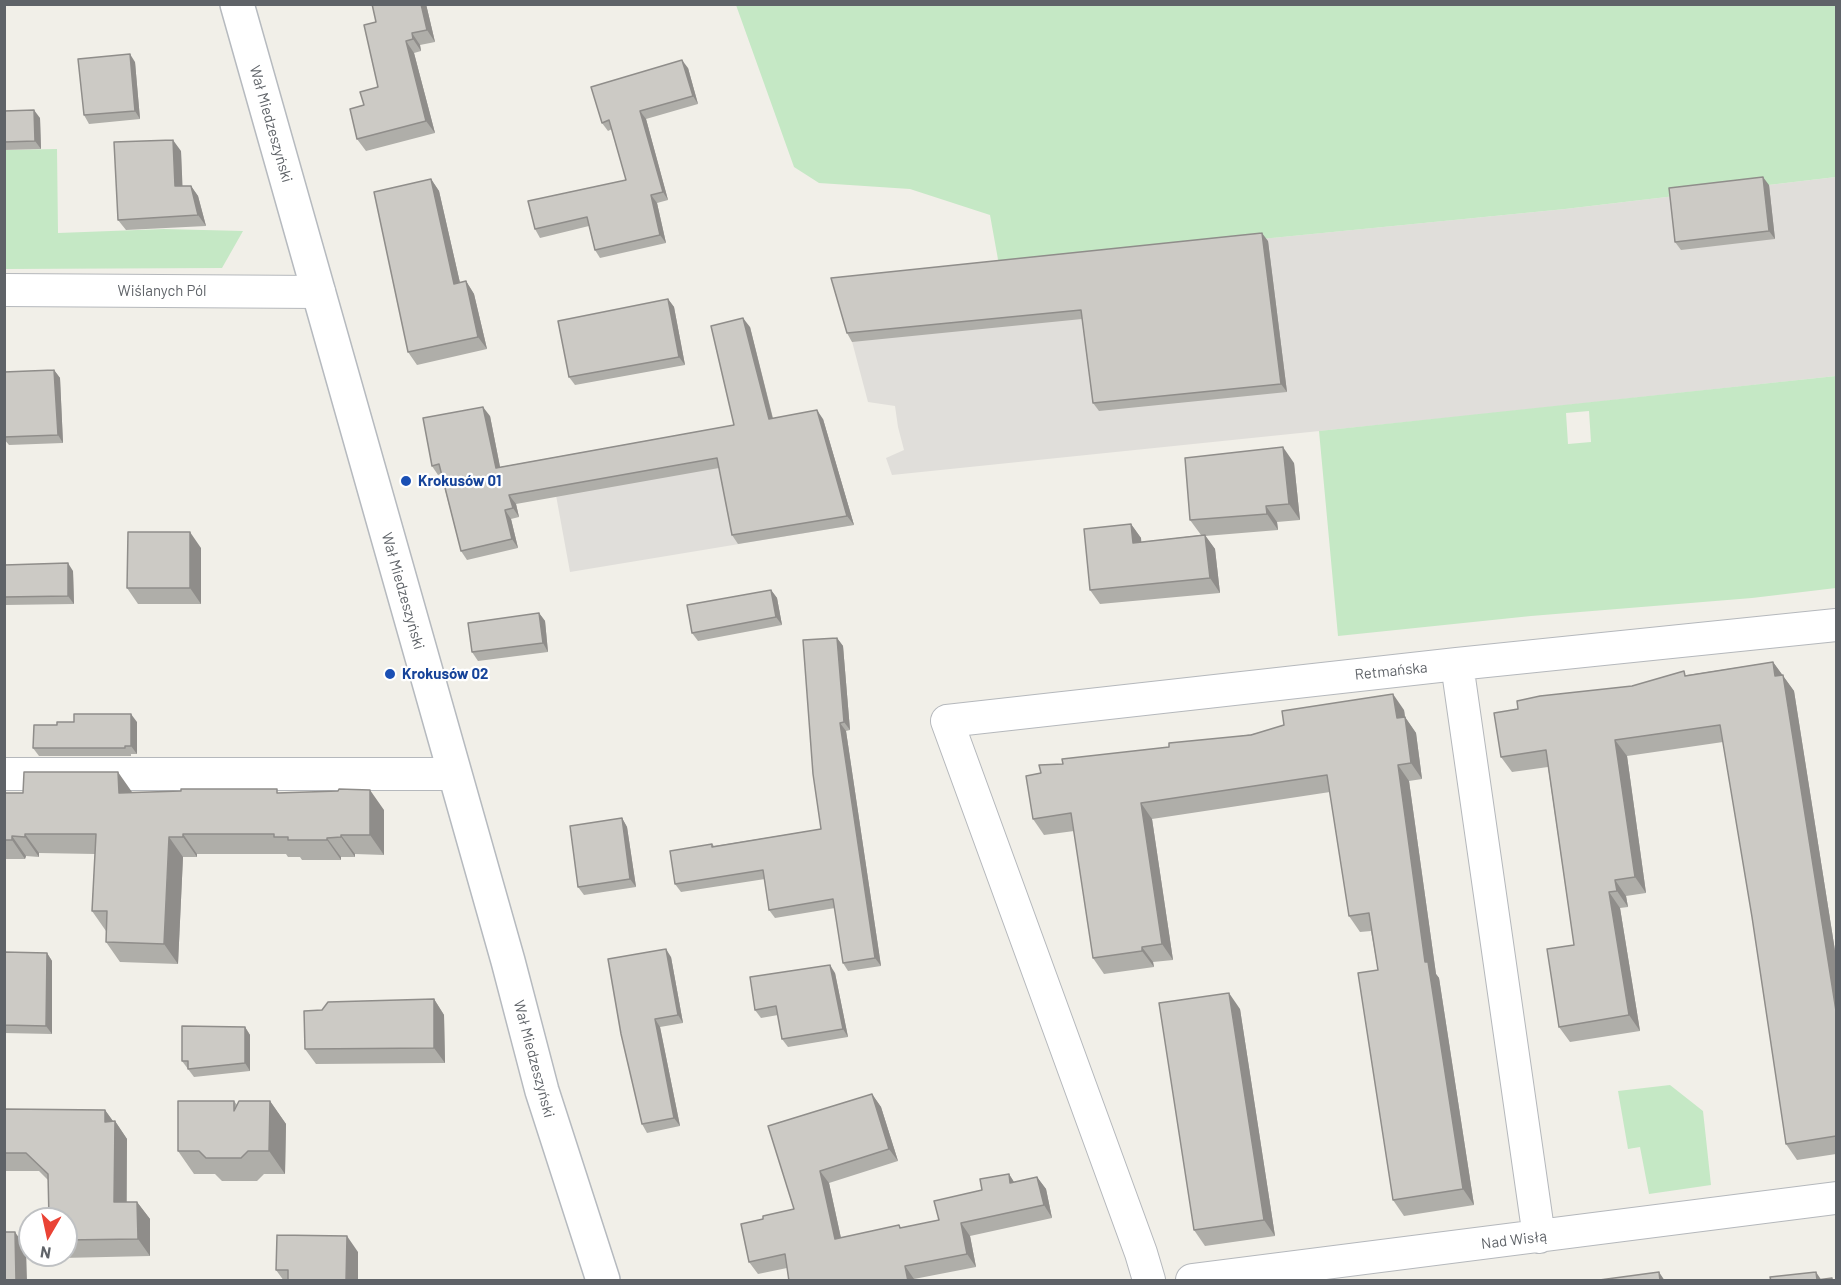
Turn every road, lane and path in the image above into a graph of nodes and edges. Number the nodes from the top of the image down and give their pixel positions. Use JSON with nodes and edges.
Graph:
{"nodes":[{"id":1,"x":237,"y":4,"type":"edge"},
{"id":2,"x":4,"y":290,"type":"edge"},
{"id":3,"x":319,"y":292,"type":"junction"},
{"id":4,"x":1836,"y":625,"type":"edge"},
{"id":5,"x":1457,"y":664,"type":"junction"},
{"id":6,"x":4,"y":774,"type":"edge"},
{"id":7,"x":454,"y":774,"type":"junction"},
{"id":8,"x":1836,"y":1198,"type":"edge"},
{"id":9,"x":1539,"y":1237,"type":"junction"},
{"id":10,"x":603,"y":1281,"type":"edge"},
{"id":11,"x":1149,"y":1281,"type":"edge"},
{"id":12,"x":1192,"y":1281,"type":"edge"}],
"edges":[{"from":1,"to":3,"type":"main road","name":"Wał Miedzeszyński"},
{"from":2,"to":3,"type":"street","name":"Wiślanych Pól"},
{"from":3,"to":7,"type":"main road","name":"Wał Miedzeszyński"},
{"from":4,"to":5,"type":"street","name":"Retmańska"},
{"from":5,"to":9,"type":"street"},
{"from":5,"to":11,"type":"street","name":"Retmańska"},
{"from":6,"to":7,"type":"street"},
{"from":7,"to":10,"type":"main road","name":"Wał Miedzeszyński"},
{"from":8,"to":9,"type":"street","name":"Nad Wisłą"},
{"from":9,"to":12,"type":"street","name":"Nad Wisłą"}]}
